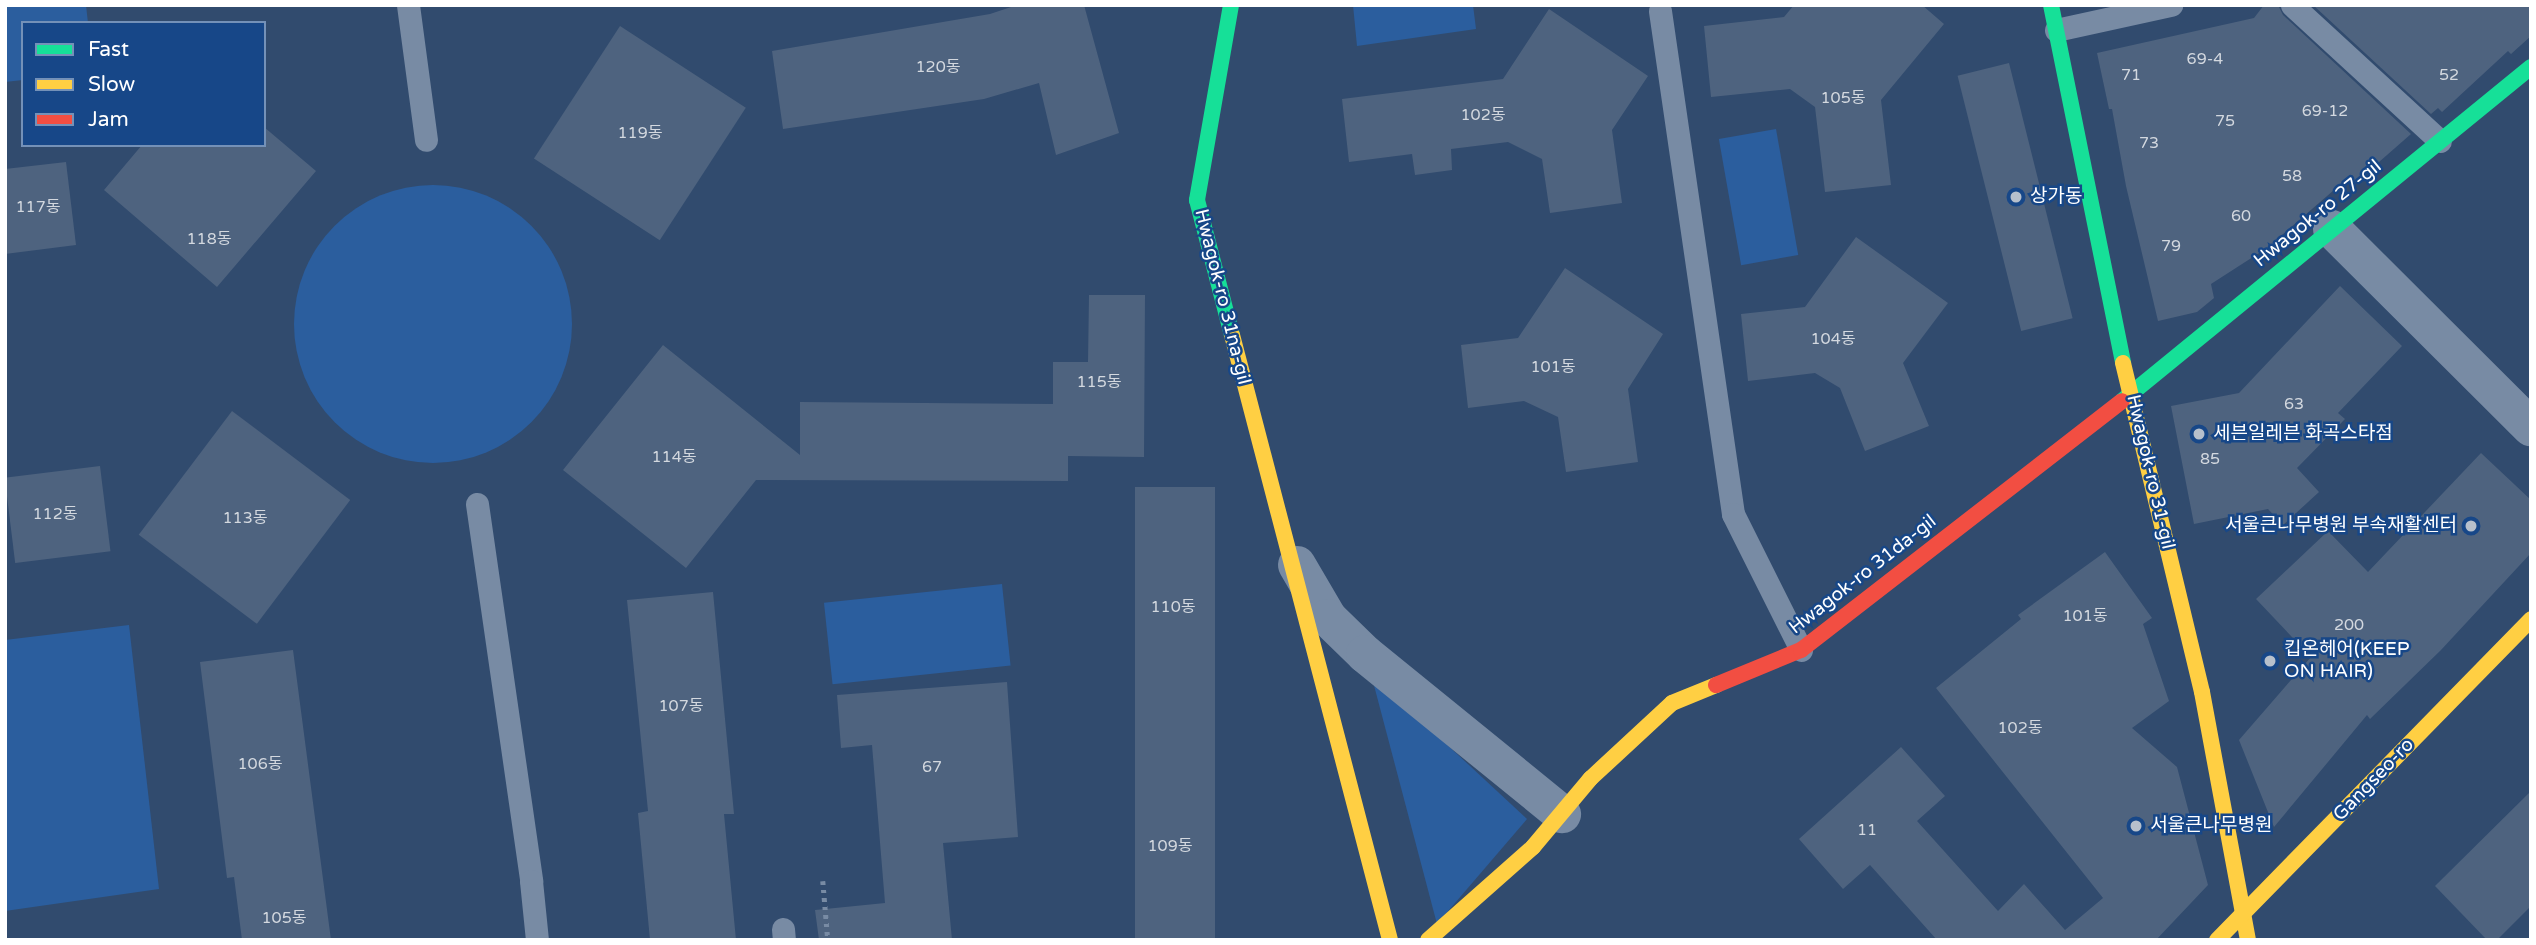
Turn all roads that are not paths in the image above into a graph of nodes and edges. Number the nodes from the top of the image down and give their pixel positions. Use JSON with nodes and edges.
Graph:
{"nodes":[{"id":1,"x":408,"y":5,"type":"edge"},
{"id":2,"x":1231,"y":5,"type":"edge"},
{"id":3,"x":2051,"y":5,"type":"edge"},
{"id":4,"x":2171,"y":5,"type":"edge"},
{"id":5,"x":2292,"y":5,"type":"edge"},
{"id":6,"x":1660,"y":11,"type":"dead end"},
{"id":7,"x":2056,"y":30,"type":"junction"},
{"id":8,"x":2531,"y":67,"type":"edge"},
{"id":9,"x":426,"y":140,"type":"dead end"},
{"id":10,"x":2441,"y":141,"type":"junction"},
{"id":11,"x":2332,"y":229,"type":"junction"},
{"id":12,"x":2131,"y":394,"type":"junction"},
{"id":13,"x":2531,"y":427,"type":"edge"},
{"id":14,"x":477,"y":505,"type":"dead end"},
{"id":15,"x":1285,"y":545,"type":"junction"},
{"id":16,"x":2531,"y":619,"type":"edge"},
{"id":17,"x":1801,"y":650,"type":"junction"},
{"id":18,"x":1562,"y":814,"type":"junction"},
{"id":19,"x":2243,"y":913,"type":"junction"},
{"id":20,"x":537,"y":940,"type":"edge"},
{"id":21,"x":1390,"y":940,"type":"edge"},
{"id":22,"x":1428,"y":940,"type":"edge"},
{"id":23,"x":2217,"y":940,"type":"edge"},
{"id":24,"x":2248,"y":940,"type":"edge"}],
"edges":[{"from":1,"to":9,"type":"lane"},
{"from":2,"to":15,"type":"street","name":"Hwagok-ro 31na-gil"},
{"from":3,"to":7,"type":"street","name":"Hwagok-ro 31-gil"},
{"from":4,"to":7,"type":"lane"},
{"from":5,"to":10,"type":"lane"},
{"from":6,"to":17,"type":"lane"},
{"from":7,"to":12,"type":"street","name":"Hwagok-ro 31-gil"},
{"from":8,"to":10,"type":"street","name":"Hwagok-ro 27-gil"},
{"from":10,"to":11,"type":"street","name":"Hwagok-ro 27-gil"},
{"from":11,"to":12,"type":"street","name":"Hwagok-ro 27-gil"},
{"from":11,"to":13,"type":"street"},
{"from":12,"to":17,"type":"street","name":"Hwagok-ro 31da-gil"},
{"from":12,"to":19,"type":"street","name":"Hwagok-ro 31-gil"},
{"from":14,"to":20,"type":"lane"},
{"from":15,"to":18,"type":"street","name":"Hwagok-ro 31na-gil"},
{"from":15,"to":21,"type":"street","name":"Hwagok-ro 31na-gil"},
{"from":16,"to":19,"type":"street","name":"Gangseo-ro"},
{"from":17,"to":18,"type":"street","name":"Hwagok-ro 31da-gil"},
{"from":18,"to":22,"type":"street","name":"Hwagok-ro 31da-gil"},
{"from":19,"to":23,"type":"street","name":"Gangseo-ro"},
{"from":19,"to":24,"type":"street","name":"Hwagok-ro 31-gil"}]}
